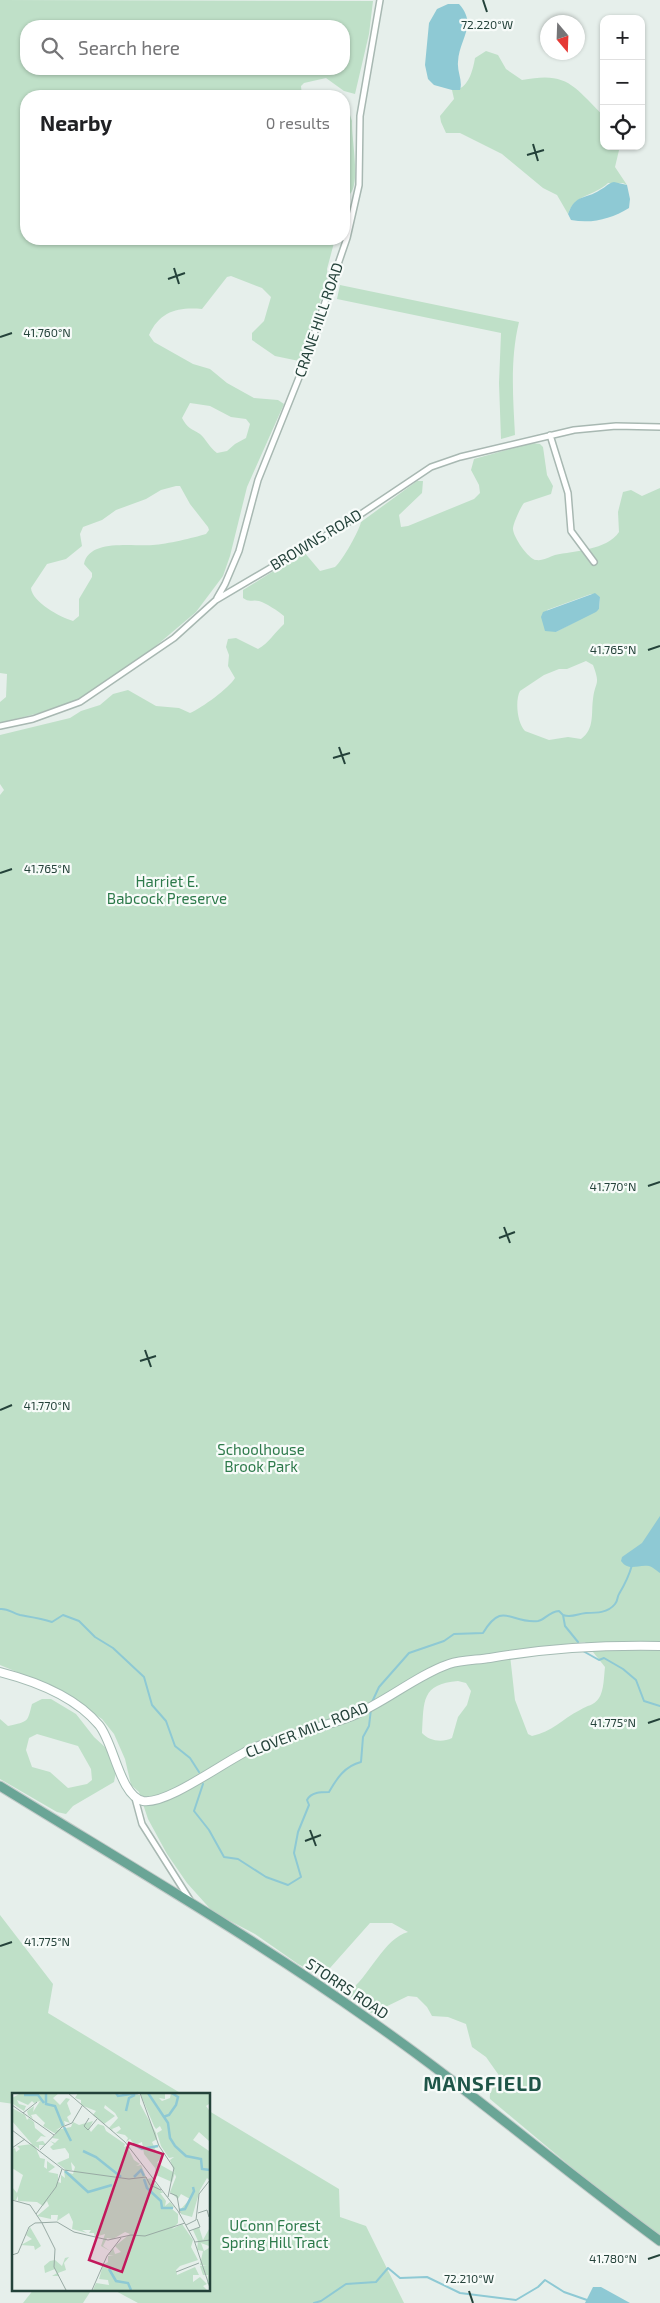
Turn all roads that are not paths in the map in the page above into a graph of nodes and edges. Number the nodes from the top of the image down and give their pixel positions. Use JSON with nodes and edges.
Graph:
{"nodes":[{"id":1,"x":380,"y":0,"type":"edge"},
{"id":2,"x":350,"y":225,"type":"edge"},
{"id":3,"x":345,"y":245,"type":"edge"},
{"id":4,"x":660,"y":428,"type":"edge"},
{"id":5,"x":550,"y":435,"type":"junction"},
{"id":6,"x":594,"y":562,"type":"dead end"},
{"id":7,"x":216,"y":600,"type":"junction"},
{"id":8,"x":0,"y":726,"type":"edge"},
{"id":9,"x":660,"y":1646,"type":"edge"},
{"id":10,"x":0,"y":1672,"type":"edge"},
{"id":11,"x":0,"y":1786,"type":"edge"},
{"id":12,"x":135,"y":1798,"type":"junction"},
{"id":13,"x":192,"y":1904,"type":"junction"},
{"id":14,"x":660,"y":2241,"type":"edge"}],
"edges":[{"from":1,"to":2,"type":"street","name":"CRANE HILL ROAD"},
{"from":3,"to":7,"type":"street","name":"CRANE HILL ROAD"},
{"from":4,"to":5,"type":"street","name":"BROWNS ROAD"},
{"from":5,"to":6,"type":"street"},
{"from":5,"to":7,"type":"street","name":"BROWNS ROAD"},
{"from":7,"to":8,"type":"street","name":"BROWNS ROAD"},
{"from":9,"to":12,"type":"street","name":"CLOVER MILL ROAD"},
{"from":10,"to":12,"type":"street"},
{"from":11,"to":13,"type":"main road","name":"STORRS ROAD"},
{"from":12,"to":13,"type":"street"},
{"from":13,"to":14,"type":"main road","name":"STORRS ROAD"}]}
